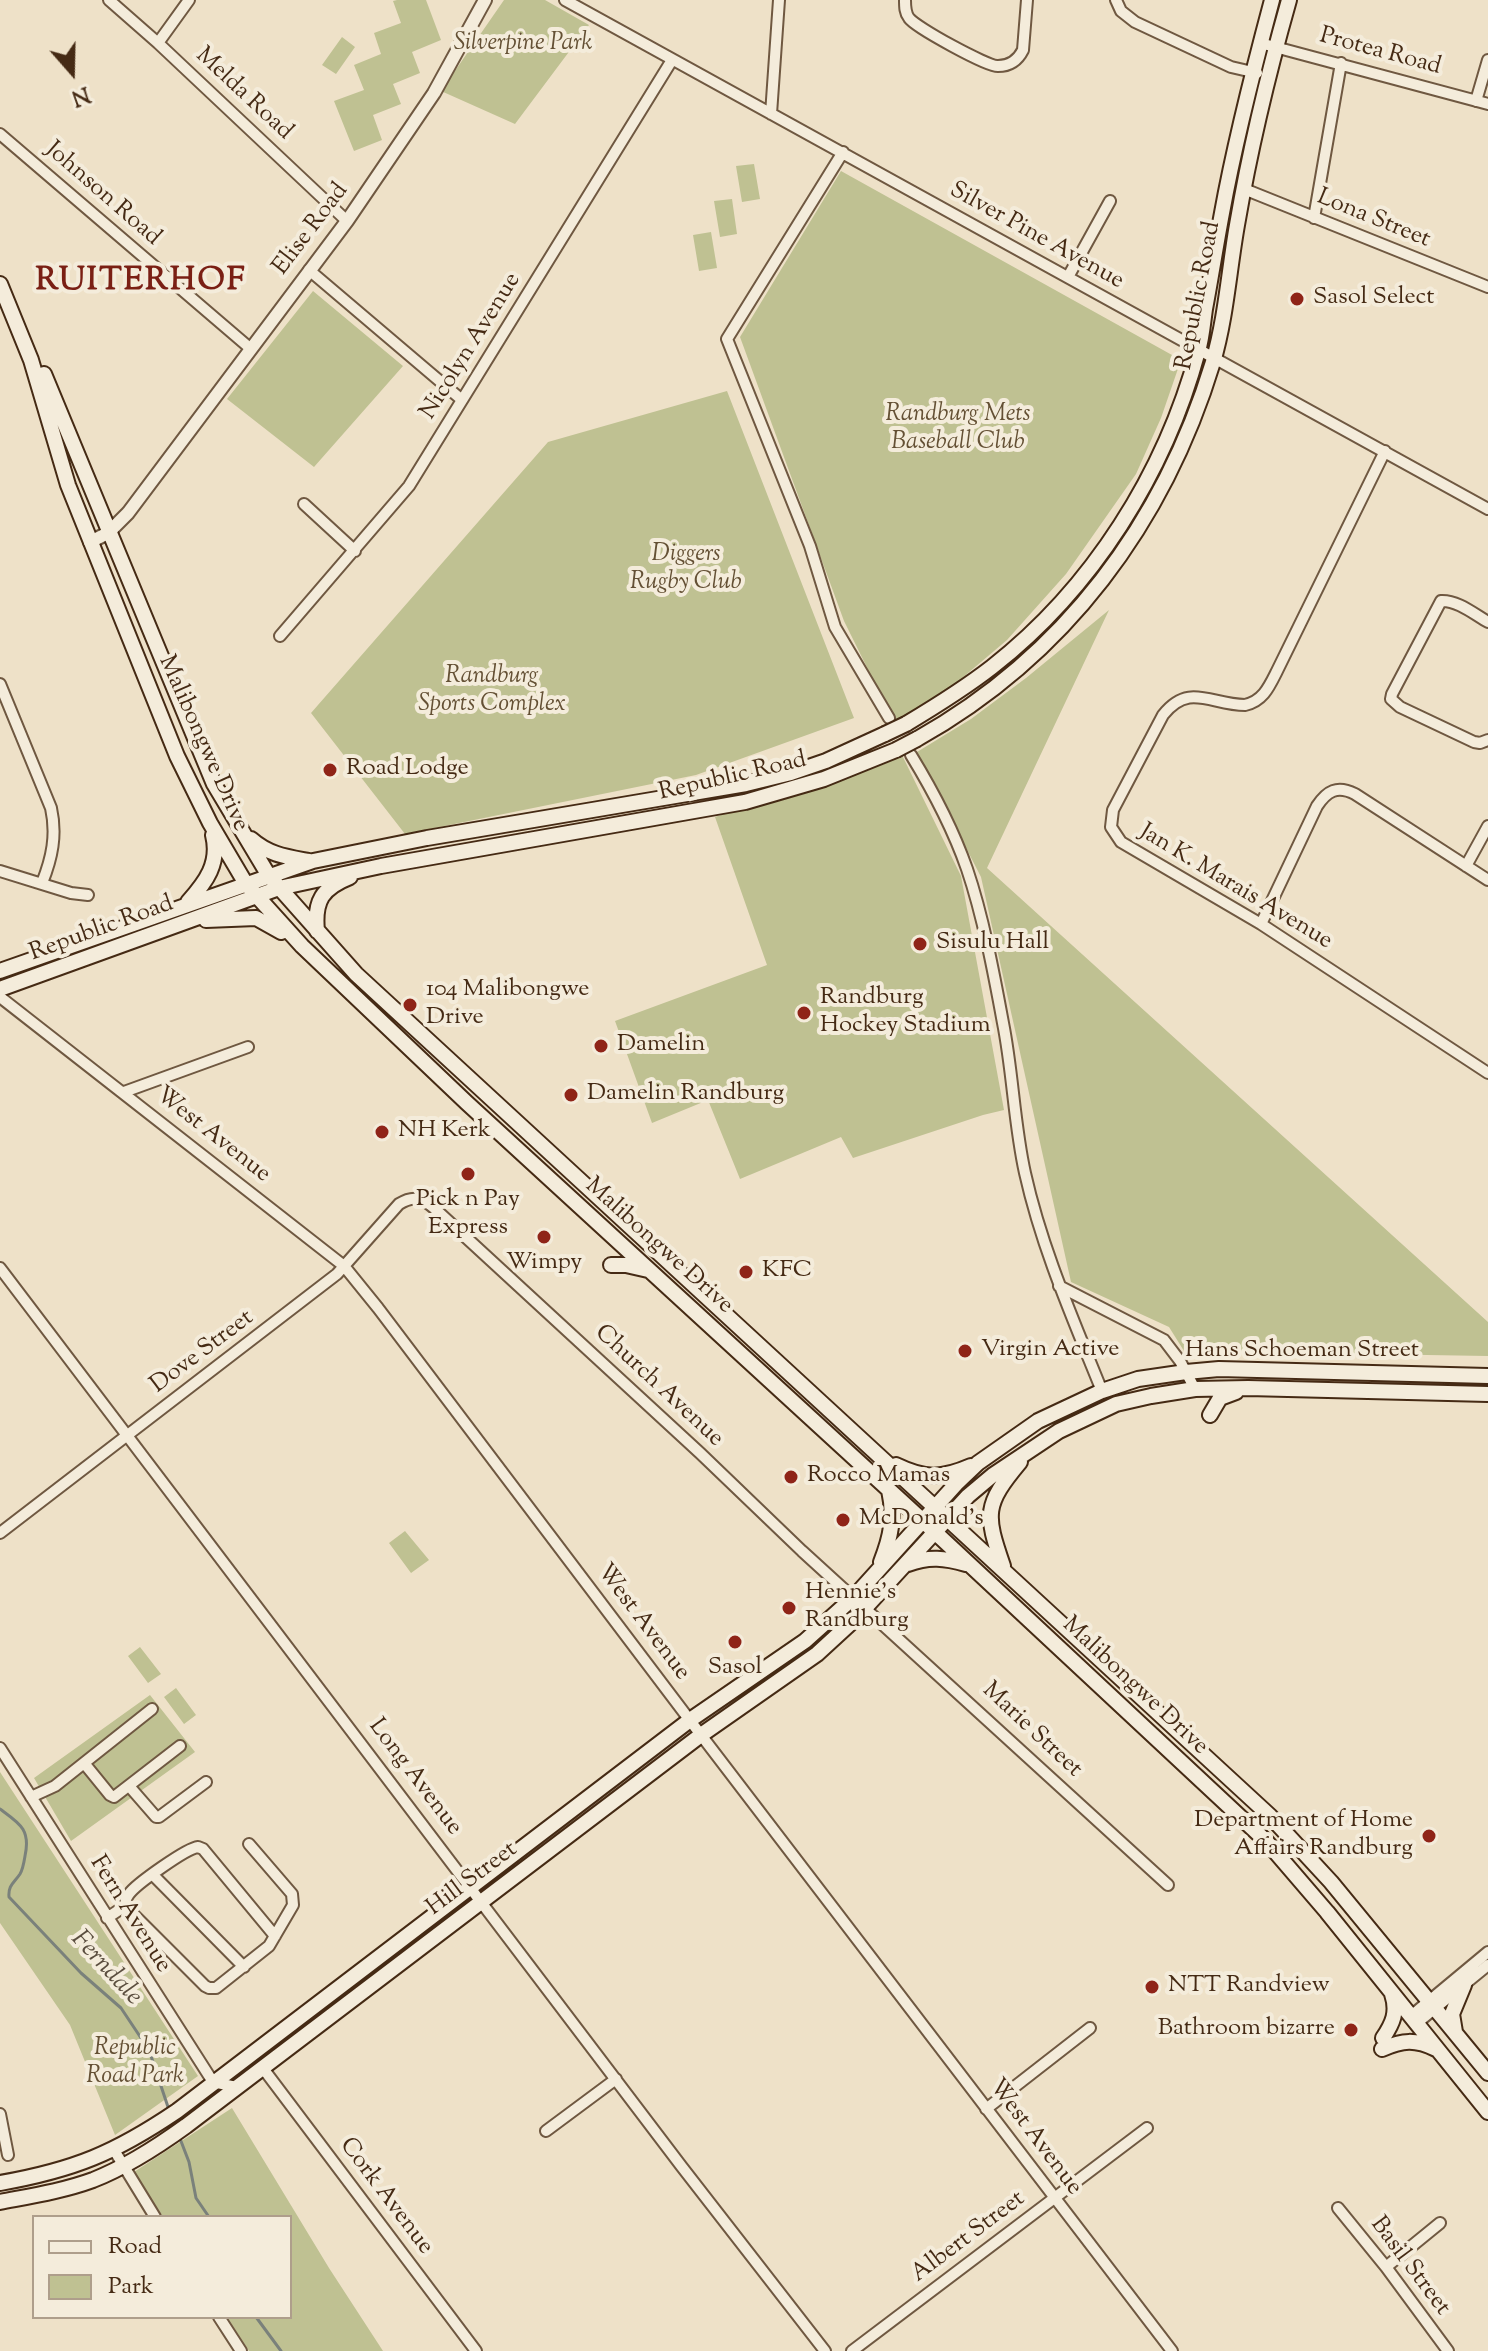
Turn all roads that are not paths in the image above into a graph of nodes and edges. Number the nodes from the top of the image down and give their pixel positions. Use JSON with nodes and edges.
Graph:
{"nodes":[{"id":1,"x":109,"y":0,"type":"edge"},
{"id":2,"x":189,"y":0,"type":"edge"},
{"id":3,"x":485,"y":0,"type":"edge"},
{"id":4,"x":565,"y":0,"type":"edge"},
{"id":5,"x":779,"y":0,"type":"edge"},
{"id":6,"x":905,"y":0,"type":"edge"},
{"id":7,"x":1027,"y":0,"type":"edge"},
{"id":8,"x":1116,"y":0,"type":"edge"},
{"id":9,"x":1272,"y":0,"type":"edge"},
{"id":10,"x":1289,"y":0,"type":"edge"},
{"id":11,"x":158,"y":43,"type":"junction"},
{"id":12,"x":1260,"y":43,"type":"junction"},
{"id":13,"x":1275,"y":48,"type":"junction"},
{"id":14,"x":672,"y":60,"type":"junction"},
{"id":15,"x":1488,"y":60,"type":"edge"},
{"id":16,"x":1341,"y":63,"type":"junction"},
{"id":17,"x":1252,"y":72,"type":"junction"},
{"id":18,"x":1269,"y":76,"type":"junction"},
{"id":19,"x":1476,"y":101,"type":"junction"},
{"id":20,"x":1488,"y":104,"type":"edge"},
{"id":21,"x":771,"y":114,"type":"junction"},
{"id":22,"x":0,"y":134,"type":"edge"},
{"id":23,"x":843,"y":152,"type":"junction"},
{"id":24,"x":1244,"y":189,"type":"junction"},
{"id":25,"x":1110,"y":201,"type":"dead end"},
{"id":26,"x":1314,"y":218,"type":"junction"},
{"id":27,"x":347,"y":221,"type":"junction"},
{"id":28,"x":0,"y":270,"type":"edge"},
{"id":29,"x":309,"y":270,"type":"junction"},
{"id":30,"x":1068,"y":277,"type":"junction"},
{"id":31,"x":0,"y":284,"type":"edge"},
{"id":32,"x":1488,"y":287,"type":"edge"},
{"id":33,"x":251,"y":349,"type":"junction"},
{"id":34,"x":1198,"y":351,"type":"junction"},
{"id":35,"x":1214,"y":359,"type":"junction"},
{"id":36,"x":462,"y":400,"type":"junction"},
{"id":37,"x":1385,"y":451,"type":"junction"},
{"id":38,"x":304,"y":504,"type":"dead end"},
{"id":39,"x":1488,"y":509,"type":"edge"},
{"id":40,"x":108,"y":533,"type":"junction"},
{"id":41,"x":90,"y":542,"type":"junction"},
{"id":42,"x":355,"y":551,"type":"junction"},
{"id":43,"x":1488,"y":622,"type":"edge"},
{"id":44,"x":280,"y":636,"type":"dead end"},
{"id":45,"x":0,"y":684,"type":"edge"},
{"id":46,"x":4,"y":703,"type":"edge"},
{"id":47,"x":889,"y":718,"type":"dead end"},
{"id":48,"x":1488,"y":740,"type":"edge"},
{"id":49,"x":911,"y":755,"type":"dead end"},
{"id":50,"x":210,"y":823,"type":"junction"},
{"id":51,"x":237,"y":824,"type":"junction"},
{"id":52,"x":1488,"y":826,"type":"edge"},
{"id":53,"x":313,"y":861,"type":"junction"},
{"id":54,"x":381,"y":866,"type":"junction"},
{"id":55,"x":1466,"y":866,"type":"junction"},
{"id":56,"x":0,"y":871,"type":"edge"},
{"id":57,"x":269,"y":876,"type":"junction"},
{"id":58,"x":1488,"y":880,"type":"edge"},
{"id":59,"x":42,"y":883,"type":"junction"},
{"id":60,"x":246,"y":884,"type":"junction"},
{"id":61,"x":279,"y":888,"type":"junction"},
{"id":62,"x":88,"y":895,"type":"dead end"},
{"id":63,"x":257,"y":896,"type":"junction"},
{"id":64,"x":185,"y":905,"type":"junction"},
{"id":65,"x":191,"y":921,"type":"junction"},
{"id":66,"x":1261,"y":924,"type":"junction"},
{"id":67,"x":318,"y":932,"type":"junction"},
{"id":68,"x":302,"y":946,"type":"junction"},
{"id":69,"x":0,"y":971,"type":"edge"},
{"id":70,"x":0,"y":989,"type":"edge"},
{"id":71,"x":0,"y":997,"type":"edge"},
{"id":72,"x":248,"y":1047,"type":"dead end"},
{"id":73,"x":1488,"y":1073,"type":"edge"},
{"id":74,"x":124,"y":1092,"type":"junction"},
{"id":75,"x":421,"y":1198,"type":"joint"},
{"id":76,"x":606,"y":1230,"type":"junction"},
{"id":77,"x":344,"y":1266,"type":"junction"},
{"id":78,"x":0,"y":1268,"type":"edge"},
{"id":79,"x":652,"y":1271,"type":"junction"},
{"id":80,"x":1059,"y":1286,"type":"junction"},
{"id":81,"x":1186,"y":1372,"type":"junction"},
{"id":82,"x":1488,"y":1376,"type":"edge"},
{"id":83,"x":1248,"y":1388,"type":"junction"},
{"id":84,"x":1195,"y":1389,"type":"junction"},
{"id":85,"x":1102,"y":1391,"type":"junction"},
{"id":86,"x":1488,"y":1394,"type":"edge"},
{"id":87,"x":1210,"y":1415,"type":"dead end"},
{"id":88,"x":127,"y":1436,"type":"junction"},
{"id":89,"x":1033,"y":1446,"type":"junction"},
{"id":90,"x":884,"y":1460,"type":"junction"},
{"id":91,"x":978,"y":1463,"type":"junction"},
{"id":92,"x":889,"y":1490,"type":"junction"},
{"id":93,"x":936,"y":1507,"type":"junction"},
{"id":94,"x":948,"y":1518,"type":"junction"},
{"id":95,"x":923,"y":1521,"type":"junction"},
{"id":96,"x":935,"y":1532,"type":"junction"},
{"id":97,"x":0,"y":1533,"type":"edge"},
{"id":98,"x":905,"y":1565,"type":"junction"},
{"id":99,"x":970,"y":1565,"type":"junction"},
{"id":100,"x":878,"y":1570,"type":"junction"},
{"id":101,"x":1005,"y":1571,"type":"junction"},
{"id":102,"x":854,"y":1597,"type":"junction"},
{"id":103,"x":866,"y":1607,"type":"junction"},
{"id":104,"x":152,"y":1709,"type":"dead end"},
{"id":105,"x":690,"y":1720,"type":"junction"},
{"id":106,"x":701,"y":1735,"type":"junction"},
{"id":107,"x":180,"y":1746,"type":"dead end"},
{"id":108,"x":0,"y":1748,"type":"edge"},
{"id":109,"x":84,"y":1763,"type":"junction"},
{"id":110,"x":206,"y":1782,"type":"dead end"},
{"id":111,"x":129,"y":1786,"type":"junction"},
{"id":112,"x":31,"y":1797,"type":"junction"},
{"id":113,"x":249,"y":1844,"type":"dead end"},
{"id":114,"x":153,"y":1875,"type":"junction"},
{"id":115,"x":1168,"y":1885,"type":"dead end"},
{"id":116,"x":471,"y":1886,"type":"junction"},
{"id":117,"x":482,"y":1901,"type":"junction"},
{"id":118,"x":125,"y":1906,"type":"junction"},
{"id":119,"x":107,"y":1918,"type":"junction"},
{"id":120,"x":275,"y":1936,"type":"junction"},
{"id":121,"x":1488,"y":1952,"type":"edge"},
{"id":122,"x":1488,"y":1965,"type":"edge"},
{"id":123,"x":244,"y":1967,"type":"junction"},
{"id":124,"x":1464,"y":1985,"type":"junction"},
{"id":125,"x":1391,"y":1992,"type":"junction"},
{"id":126,"x":1431,"y":2005,"type":"junction"},
{"id":127,"x":1414,"y":2020,"type":"junction"},
{"id":128,"x":1090,"y":2028,"type":"dead end"},
{"id":129,"x":1455,"y":2032,"type":"junction"},
{"id":130,"x":1440,"y":2050,"type":"junction"},
{"id":131,"x":262,"y":2067,"type":"junction"},
{"id":132,"x":1488,"y":2073,"type":"edge"},
{"id":133,"x":616,"y":2079,"type":"junction"},
{"id":134,"x":213,"y":2082,"type":"junction"},
{"id":135,"x":236,"y":2087,"type":"junction"},
{"id":136,"x":986,"y":2109,"type":"junction"},
{"id":137,"x":1488,"y":2112,"type":"edge"},
{"id":138,"x":0,"y":2114,"type":"edge"},
{"id":139,"x":1147,"y":2128,"type":"dead end"},
{"id":140,"x":546,"y":2131,"type":"dead end"},
{"id":141,"x":114,"y":2150,"type":"junction"},
{"id":142,"x":8,"y":2155,"type":"dead end"},
{"id":143,"x":123,"y":2166,"type":"junction"},
{"id":144,"x":0,"y":2183,"type":"edge"},
{"id":145,"x":1055,"y":2199,"type":"junction"},
{"id":146,"x":0,"y":2202,"type":"edge"},
{"id":147,"x":1338,"y":2208,"type":"dead end"},
{"id":148,"x":154,"y":2215,"type":"edge"},
{"id":149,"x":1440,"y":2223,"type":"dead end"},
{"id":150,"x":1386,"y":2267,"type":"junction"},
{"id":151,"x":220,"y":2319,"type":"edge"},
{"id":152,"x":241,"y":2351,"type":"edge"},
{"id":153,"x":476,"y":2351,"type":"edge"},
{"id":154,"x":825,"y":2351,"type":"edge"},
{"id":155,"x":852,"y":2351,"type":"edge"},
{"id":156,"x":1172,"y":2351,"type":"edge"},
{"id":157,"x":1448,"y":2351,"type":"edge"}],
"edges":[{"from":1,"to":11,"type":"street","name":"Melda Road"},
{"from":2,"to":11,"type":"street"},
{"from":3,"to":27,"type":"street","name":"Elise Road"},
{"from":4,"to":14,"type":"street","name":"Silver Pine Avenue"},
{"from":5,"to":21,"type":"street"},
{"from":6,"to":7,"type":"street"},
{"from":8,"to":17,"type":"street"},
{"from":9,"to":12,"type":"main road","name":"Republic Road"},
{"from":10,"to":13,"type":"main road","name":"Republic Road"},
{"from":11,"to":27,"type":"street","name":"Melda Road"},
{"from":12,"to":13,"type":"street","name":"Protea Road"},
{"from":12,"to":17,"type":"main road","name":"Republic Road"},
{"from":13,"to":16,"type":"street","name":"Protea Road"},
{"from":13,"to":18,"type":"main road","name":"Republic Road"},
{"from":14,"to":21,"type":"street","name":"Silver Pine Avenue"},
{"from":14,"to":36,"type":"street","name":"Nicolyn Avenue"},
{"from":15,"to":19,"type":"street"},
{"from":16,"to":19,"type":"street","name":"Protea Road"},
{"from":16,"to":26,"type":"street"},
{"from":17,"to":18,"type":"street"},
{"from":17,"to":34,"type":"main road","name":"Republic Road"},
{"from":18,"to":24,"type":"main road","name":"Republic Road"},
{"from":19,"to":20,"type":"street","name":"Protea Road"},
{"from":21,"to":23,"type":"street","name":"Silver Pine Avenue"},
{"from":22,"to":33,"type":"street","name":"Johnson Road"},
{"from":23,"to":30,"type":"street","name":"Silver Pine Avenue"},
{"from":23,"to":47,"type":"street"},
{"from":24,"to":26,"type":"street","name":"Lona Street"},
{"from":24,"to":35,"type":"main road","name":"Republic Road"},
{"from":25,"to":30,"type":"street"},
{"from":26,"to":32,"type":"street","name":"Lona Street"},
{"from":27,"to":29,"type":"street","name":"Elise Road"},
{"from":28,"to":40,"type":"main road","name":"Malibongwe Drive"},
{"from":29,"to":33,"type":"street","name":"Elise Road"},
{"from":29,"to":36,"type":"street"},
{"from":30,"to":34,"type":"street","name":"Silver Pine Avenue"},
{"from":31,"to":41,"type":"main road","name":"Malibongwe Drive"},
{"from":33,"to":40,"type":"street","name":"Elise Road"},
{"from":34,"to":35,"type":"street","name":"Silver Pine Avenue"},
{"from":34,"to":53,"type":"main road","name":"Republic Road","bridge":true},
{"from":35,"to":37,"type":"street","name":"Silver Pine Avenue"},
{"from":35,"to":54,"type":"main road","name":"Republic Road","bridge":true},
{"from":36,"to":42,"type":"street","name":"Nicolyn Avenue"},
{"from":37,"to":39,"type":"street","name":"Silver Pine Avenue"},
{"from":37,"to":66,"type":"street","name":"Jan K. Marais Avenue"},
{"from":38,"to":42,"type":"street"},
{"from":40,"to":41,"type":"street","name":"Elise Road"},
{"from":40,"to":51,"type":"main road","name":"Malibongwe Drive"},
{"from":41,"to":50,"type":"main road","name":"Malibongwe Drive"},
{"from":42,"to":44,"type":"street","name":"Nicolyn Avenue"},
{"from":43,"to":48,"type":"street"},
{"from":45,"to":46,"type":"street"},
{"from":46,"to":59,"type":"street"},
{"from":49,"to":80,"type":"street"},
{"from":50,"to":60,"type":"main road","name":"Malibongwe Drive"},
{"from":50,"to":64,"type":"main road"},
{"from":51,"to":53,"type":"main road"},
{"from":51,"to":57,"type":"main road","name":"Malibongwe Drive"},
{"from":52,"to":55,"type":"street"},
{"from":53,"to":57,"type":"main road","name":"Republic Road"},
{"from":54,"to":61,"type":"main road","name":"Republic Road"},
{"from":54,"to":67,"type":"main road"},
{"from":55,"to":58,"type":"street"},
{"from":55,"to":66,"type":"street"},
{"from":56,"to":59,"type":"street"},
{"from":57,"to":60,"type":"main road","name":"Republic Road"},
{"from":57,"to":61,"type":"main road","name":"Malibongwe Drive"},
{"from":59,"to":62,"type":"street"},
{"from":60,"to":63,"type":"main road","name":"Malibongwe Drive"},
{"from":60,"to":64,"type":"main road","name":"Republic Road"},
{"from":61,"to":63,"type":"main road","name":"Republic Road"},
{"from":61,"to":67,"type":"main road","name":"Malibongwe Drive"},
{"from":63,"to":65,"type":"main road","name":"Republic Road"},
{"from":63,"to":68,"type":"main road","name":"Malibongwe Drive"},
{"from":64,"to":69,"type":"main road","name":"Republic Road"},
{"from":65,"to":68,"type":"main road"},
{"from":65,"to":70,"type":"main road","name":"Republic Road"},
{"from":66,"to":73,"type":"street","name":"Jan K. Marais Avenue"},
{"from":67,"to":90,"type":"main road","name":"Malibongwe Drive"},
{"from":68,"to":76,"type":"main road","name":"Malibongwe Drive"},
{"from":71,"to":74,"type":"street","name":"West Avenue"},
{"from":72,"to":74,"type":"street"},
{"from":74,"to":77,"type":"street","name":"West Avenue"},
{"from":75,"to":77,"type":"street","name":"Dove Street"},
{"from":75,"to":102,"type":"street","name":"Church Avenue"},
{"from":76,"to":79,"type":"main road","name":"Malibongwe Drive"},
{"from":76,"to":79,"type":"main road"},
{"from":77,"to":88,"type":"street","name":"Dove Street"},
{"from":77,"to":105,"type":"street","name":"West Avenue"},
{"from":78,"to":88,"type":"street","name":"Long Avenue"},
{"from":79,"to":92,"type":"main road","name":"Malibongwe Drive"},
{"from":80,"to":81,"type":"street"},
{"from":80,"to":85,"type":"street"},
{"from":81,"to":82,"type":"main road","name":"Hans Schoeman Street"},
{"from":81,"to":84,"type":"street"},
{"from":81,"to":85,"type":"main road","name":"Hans Schoeman Street"},
{"from":83,"to":84,"type":"main road","name":"Hans Schoeman Street"},
{"from":83,"to":86,"type":"main road","name":"Hans Schoeman Street"},
{"from":83,"to":87,"type":"main road"},
{"from":84,"to":89,"type":"main road","name":"Hans Schoeman Street"},
{"from":85,"to":91,"type":"main road","name":"Hans Schoeman Street"},
{"from":88,"to":97,"type":"street","name":"Dove Street"},
{"from":88,"to":116,"type":"street","name":"Long Avenue"},
{"from":89,"to":94,"type":"main road","name":"Hans Schoeman Street"},
{"from":89,"to":101,"type":"main road"},
{"from":90,"to":91,"type":"main road"},
{"from":90,"to":93,"type":"main road","name":"Malibongwe Drive"},
{"from":91,"to":93,"type":"main road","name":"Hans Schoeman Street"},
{"from":92,"to":95,"type":"main road","name":"Malibongwe Drive"},
{"from":92,"to":100,"type":"main road"},
{"from":93,"to":94,"type":"main road","name":"Malibongwe Drive"},
{"from":93,"to":95,"type":"main road","name":"Hans Schoeman Street"},
{"from":94,"to":96,"type":"main road","name":"Hans Schoeman Street"},
{"from":94,"to":101,"type":"main road","name":"Malibongwe Drive"},
{"from":95,"to":96,"type":"main road","name":"Malibongwe Drive"},
{"from":95,"to":100,"type":"main road","name":"Hill Street"},
{"from":96,"to":98,"type":"main road","name":"Hill Street"},
{"from":96,"to":99,"type":"main road","name":"Malibongwe Drive"},
{"from":98,"to":99,"type":"main road"},
{"from":98,"to":103,"type":"main road","name":"Hill Street"},
{"from":99,"to":125,"type":"main road","name":"Malibongwe Drive"},
{"from":100,"to":102,"type":"main road","name":"Hill Street"},
{"from":101,"to":126,"type":"main road","name":"Malibongwe Drive"},
{"from":102,"to":103,"type":"street","name":"Church Avenue"},
{"from":102,"to":105,"type":"main road","name":"Hill Street"},
{"from":103,"to":106,"type":"main road","name":"Hill Street"},
{"from":103,"to":115,"type":"street","name":"Marie Street"},
{"from":104,"to":109,"type":"street"},
{"from":105,"to":106,"type":"street","name":"West Avenue"},
{"from":105,"to":116,"type":"main road","name":"Hill Street"},
{"from":106,"to":117,"type":"main road","name":"Hill Street"},
{"from":106,"to":136,"type":"street","name":"West Avenue"},
{"from":107,"to":111,"type":"street"},
{"from":108,"to":112,"type":"street","name":"Fern Avenue"},
{"from":109,"to":111,"type":"street"},
{"from":109,"to":112,"type":"street"},
{"from":110,"to":111,"type":"street"},
{"from":112,"to":119,"type":"street","name":"Fern Avenue"},
{"from":113,"to":120,"type":"street"},
{"from":114,"to":118,"type":"street"},
{"from":114,"to":120,"type":"street"},
{"from":114,"to":123,"type":"street"},
{"from":116,"to":117,"type":"street","name":"Long Avenue"},
{"from":116,"to":134,"type":"main road","name":"Hill Street"},
{"from":117,"to":131,"type":"main road","name":"Hill Street"},
{"from":117,"to":133,"type":"street","name":"Long Avenue"},
{"from":118,"to":119,"type":"street"},
{"from":118,"to":123,"type":"street"},
{"from":119,"to":134,"type":"street","name":"Fern Avenue"},
{"from":120,"to":123,"type":"street"},
{"from":121,"to":126,"type":"street"},
{"from":122,"to":124,"type":"street"},
{"from":124,"to":126,"type":"street"},
{"from":124,"to":129,"type":"main road"},
{"from":125,"to":127,"type":"main road","name":"Malibongwe Drive"},
{"from":125,"to":130,"type":"main road"},
{"from":126,"to":127,"type":"street"},
{"from":126,"to":129,"type":"main road","name":"Malibongwe Drive"},
{"from":127,"to":130,"type":"main road","name":"Malibongwe Drive"},
{"from":128,"to":136,"type":"street"},
{"from":129,"to":132,"type":"main road","name":"Malibongwe Drive"},
{"from":130,"to":137,"type":"main road","name":"Malibongwe Drive"},
{"from":131,"to":135,"type":"main road","name":"Hill Street"},
{"from":131,"to":153,"type":"street","name":"Cork Avenue"},
{"from":133,"to":140,"type":"street"},
{"from":133,"to":154,"type":"street","name":"Long Avenue"},
{"from":134,"to":135,"type":"street"},
{"from":134,"to":141,"type":"main road","name":"Hill Street"},
{"from":135,"to":143,"type":"main road","name":"Hill Street"},
{"from":136,"to":145,"type":"street","name":"West Avenue"},
{"from":138,"to":142,"type":"street"},
{"from":139,"to":145,"type":"street","name":"Albert Street"},
{"from":141,"to":143,"type":"street"},
{"from":141,"to":144,"type":"main road","name":"Hill Street"},
{"from":143,"to":146,"type":"main road","name":"Hill Street"},
{"from":143,"to":148,"type":"street"},
{"from":145,"to":155,"type":"street","name":"Albert Street"},
{"from":145,"to":156,"type":"street","name":"West Avenue"},
{"from":147,"to":150,"type":"street","name":"Basil Street"},
{"from":149,"to":150,"type":"street"},
{"from":150,"to":157,"type":"street","name":"Basil Street"},
{"from":151,"to":152,"type":"street"}]}
